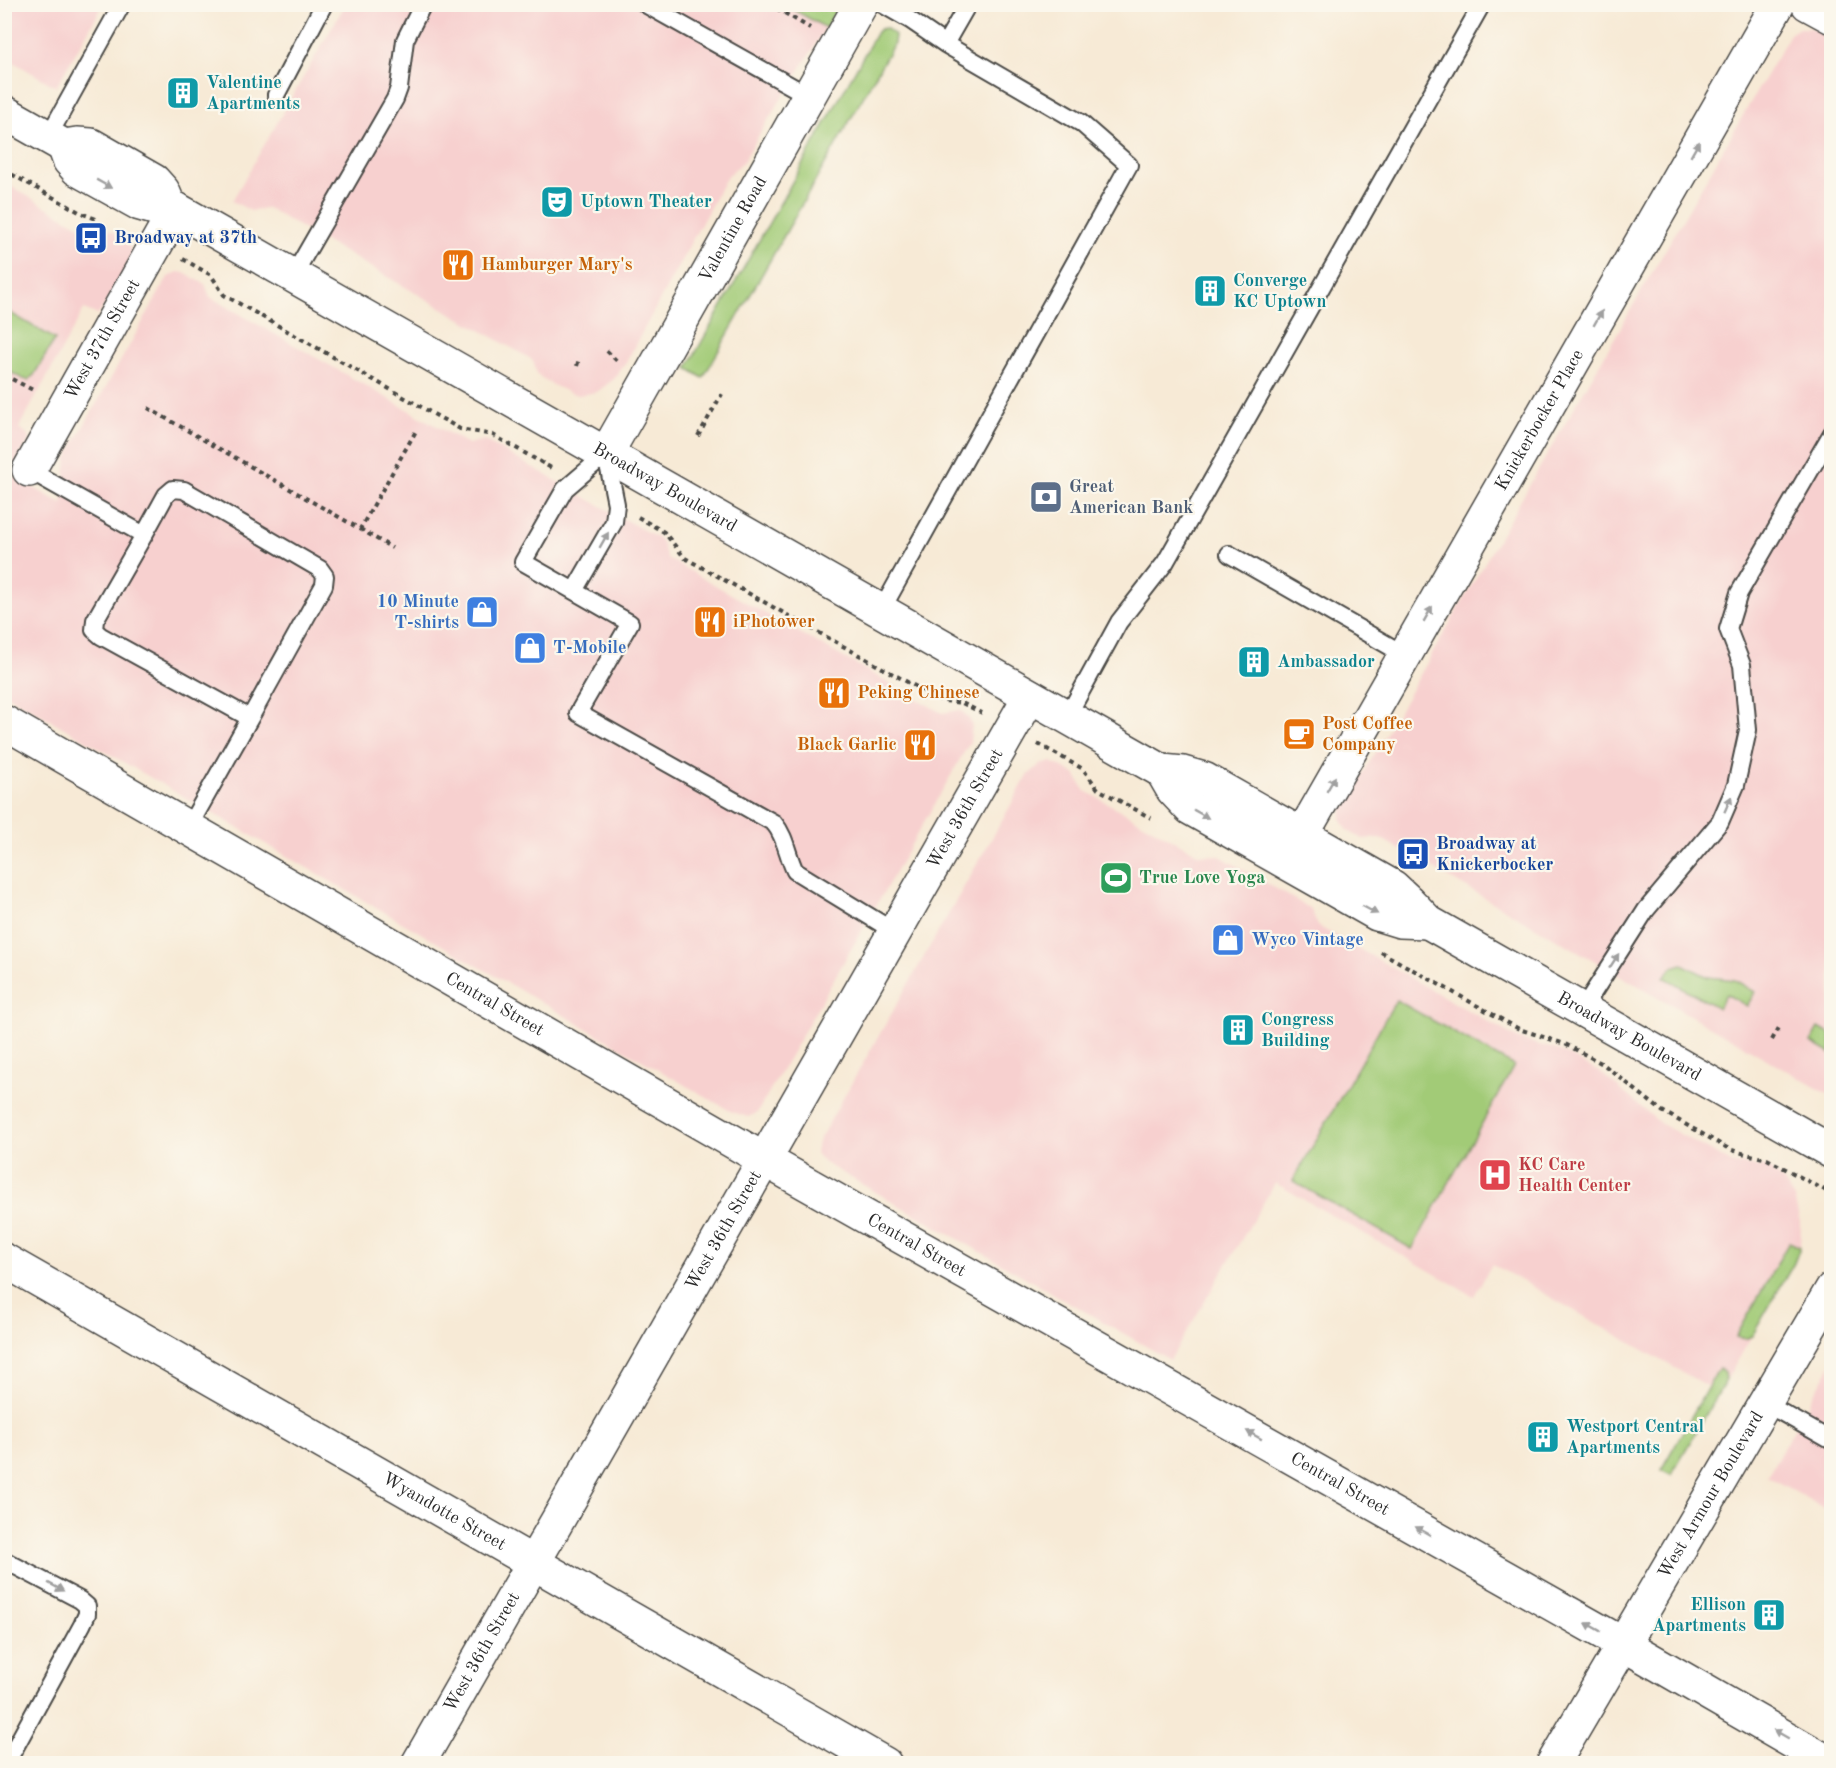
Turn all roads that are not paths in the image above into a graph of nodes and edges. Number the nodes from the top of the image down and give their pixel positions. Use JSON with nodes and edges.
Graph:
{"nodes":[{"id":1,"x":122,"y":4,"type":"edge"},
{"id":2,"x":324,"y":4,"type":"edge"},
{"id":3,"x":423,"y":4,"type":"edge"},
{"id":4,"x":645,"y":4,"type":"edge"},
{"id":5,"x":861,"y":4,"type":"edge"},
{"id":6,"x":882,"y":4,"type":"edge"},
{"id":7,"x":968,"y":4,"type":"edge"},
{"id":8,"x":1482,"y":4,"type":"edge"},
{"id":9,"x":1778,"y":4,"type":"edge"},
{"id":10,"x":1808,"y":4,"type":"edge"},
{"id":11,"x":1832,"y":17,"type":"edge"},
{"id":12,"x":945,"y":44,"type":"junction"},
{"id":13,"x":276,"y":95,"type":"dead end"},
{"id":14,"x":809,"y":96,"type":"junction"},
{"id":15,"x":4,"y":112,"type":"edge"},
{"id":16,"x":56,"y":141,"type":"junction"},
{"id":17,"x":172,"y":207,"type":"junction"},
{"id":18,"x":293,"y":276,"type":"junction"},
{"id":19,"x":1832,"y":433,"type":"edge"},
{"id":20,"x":606,"y":454,"type":"junction"},
{"id":21,"x":29,"y":470,"type":"joint"},
{"id":22,"x":144,"y":535,"type":"junction"},
{"id":23,"x":1229,"y":554,"type":"dead end"},
{"id":24,"x":574,"y":591,"type":"junction"},
{"id":25,"x":881,"y":611,"type":"junction"},
{"id":26,"x":1405,"y":655,"type":"junction"},
{"id":27,"x":1030,"y":696,"type":"junction"},
{"id":28,"x":1066,"y":717,"type":"junction"},
{"id":29,"x":250,"y":718,"type":"junction"},
{"id":30,"x":4,"y":722,"type":"edge"},
{"id":31,"x":1162,"y":771,"type":"junction"},
{"id":32,"x":188,"y":828,"type":"junction"},
{"id":33,"x":1302,"y":835,"type":"junction"},
{"id":34,"x":1428,"y":922,"type":"junction"},
{"id":35,"x":895,"y":932,"type":"junction"},
{"id":36,"x":1582,"y":1010,"type":"junction"},
{"id":37,"x":1832,"y":1152,"type":"edge"},
{"id":38,"x":765,"y":1160,"type":"junction"},
{"id":39,"x":4,"y":1260,"type":"edge"},
{"id":40,"x":1832,"y":1289,"type":"edge"},
{"id":41,"x":1765,"y":1403,"type":"junction"},
{"id":42,"x":1832,"y":1441,"type":"edge"},
{"id":43,"x":4,"y":1560,"type":"edge"},
{"id":44,"x":533,"y":1563,"type":"junction"},
{"id":45,"x":1623,"y":1644,"type":"junction"},
{"id":46,"x":6,"y":1764,"type":"edge"},
{"id":47,"x":418,"y":1764,"type":"edge"},
{"id":48,"x":885,"y":1764,"type":"edge"},
{"id":49,"x":1553,"y":1764,"type":"edge"},
{"id":50,"x":1831,"y":1764,"type":"edge"}],
"edges":[{"from":1,"to":16,"type":"lane"},
{"from":2,"to":13,"type":"lane"},
{"from":3,"to":18,"type":"lane"},
{"from":4,"to":14,"type":"lane"},
{"from":5,"to":14,"type":"street","name":"Valentine Road"},
{"from":6,"to":12,"type":"lane"},
{"from":7,"to":12,"type":"lane"},
{"from":8,"to":28,"type":"lane"},
{"from":26,"to":9,"type":"street","name":"Knickerbocker Place","one_way":true},
{"from":10,"to":11,"type":"street"},
{"from":12,"to":25,"type":"lane"},
{"from":14,"to":20,"type":"street","name":"Valentine Road"},
{"from":15,"to":16,"type":"street","name":"Broadway Boulevard"},
{"from":16,"to":17,"type":"street","name":"Broadway Boulevard"},
{"from":17,"to":18,"type":"street","name":"Broadway Boulevard"},
{"from":17,"to":21,"type":"street","name":"West 37th Street"},
{"from":18,"to":20,"type":"street","name":"Broadway Boulevard"},
{"from":36,"to":19,"type":"lane","one_way":true},
{"from":24,"to":20,"type":"lane","one_way":true},
{"from":20,"to":24,"type":"lane"},
{"from":20,"to":25,"type":"street","name":"Broadway Boulevard"},
{"from":21,"to":22,"type":"lane"},
{"from":22,"to":29,"type":"lane"},
{"from":22,"to":29,"type":"lane"},
{"from":23,"to":26,"type":"lane"},
{"from":24,"to":35,"type":"lane"},
{"from":25,"to":27,"type":"street","name":"Broadway Boulevard"},
{"from":33,"to":26,"type":"street","name":"Knickerbocker Place","one_way":true},
{"from":27,"to":28,"type":"street","name":"Broadway Boulevard"},
{"from":27,"to":35,"type":"street","name":"West 36th Street"},
{"from":28,"to":31,"type":"street","name":"Broadway Boulevard"},
{"from":29,"to":32,"type":"lane"},
{"from":30,"to":32,"type":"street","name":"Central Street"},
{"from":31,"to":33,"type":"street","name":"Broadway Boulevard"},
{"from":31,"to":34,"type":"street","name":"Broadway Boulevard","one_way":true},
{"from":32,"to":38,"type":"street","name":"Central Street"},
{"from":33,"to":34,"type":"street","name":"Broadway Boulevard"},
{"from":34,"to":36,"type":"street","name":"Broadway Boulevard"},
{"from":35,"to":38,"type":"street","name":"West 36th Street"},
{"from":36,"to":37,"type":"street","name":"Broadway Boulevard"},
{"from":38,"to":44,"type":"street","name":"West 36th Street"},
{"from":45,"to":38,"type":"street","name":"Central Street","one_way":true},
{"from":39,"to":44,"type":"street","name":"Wyandotte Street"},
{"from":40,"to":41,"type":"street","name":"West Armour Boulevard"},
{"from":41,"to":42,"type":"lane"},
{"from":41,"to":45,"type":"street","name":"West Armour Boulevard"},
{"from":43,"to":46,"type":"lane","one_way":true},
{"from":44,"to":47,"type":"street","name":"West 36th Street"},
{"from":44,"to":48,"type":"street","name":"Wyandotte Street"},
{"from":45,"to":49,"type":"street","name":"West Armour Boulevard"},
{"from":50,"to":45,"type":"street","name":"Central Street","one_way":true}]}
